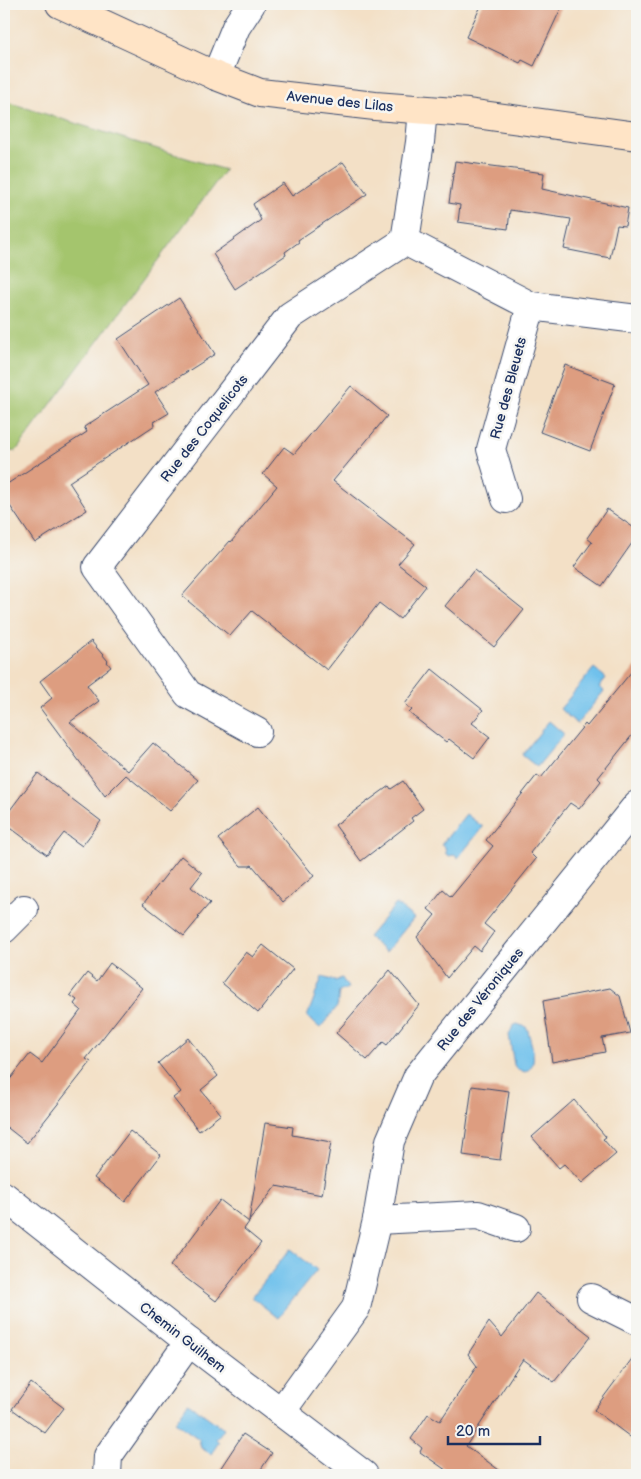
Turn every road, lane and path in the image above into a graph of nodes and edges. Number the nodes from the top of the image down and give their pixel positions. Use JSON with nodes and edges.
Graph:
{"nodes":[{"id":1,"x":60,"y":4,"type":"edge"},
{"id":2,"x":250,"y":4,"type":"edge"},
{"id":3,"x":216,"y":76,"type":"junction"},
{"id":4,"x":422,"y":110,"type":"junction"},
{"id":5,"x":637,"y":136,"type":"edge"},
{"id":6,"x":405,"y":242,"type":"junction"},
{"id":7,"x":531,"y":306,"type":"junction"},
{"id":8,"x":637,"y":319,"type":"edge"},
{"id":9,"x":506,"y":499,"type":"dead end"},
{"id":10,"x":257,"y":732,"type":"dead end"},
{"id":11,"x":637,"y":805,"type":"edge"},
{"id":12,"x":24,"y":909,"type":"dead end"},
{"id":13,"x":4,"y":930,"type":"edge"},
{"id":14,"x":4,"y":1196,"type":"edge"},
{"id":15,"x":378,"y":1220,"type":"junction"},
{"id":16,"x":516,"y":1228,"type":"dead end"},
{"id":17,"x":591,"y":1298,"type":"dead end"},
{"id":18,"x":637,"y":1321,"type":"edge"},
{"id":19,"x":189,"y":1342,"type":"junction"},
{"id":20,"x":281,"y":1412,"type":"junction"},
{"id":21,"x":107,"y":1475,"type":"edge"},
{"id":22,"x":364,"y":1475,"type":"edge"}],
"edges":[{"from":1,"to":3,"type":"street","name":"Avenue des Lilas"},
{"from":2,"to":3,"type":"street"},
{"from":3,"to":4,"type":"street","name":"Avenue des Lilas"},
{"from":4,"to":5,"type":"street","name":"Avenue des Lilas"},
{"from":4,"to":6,"type":"street"},
{"from":6,"to":7,"type":"street"},
{"from":6,"to":10,"type":"street","name":"Rue des Coquelicots"},
{"from":7,"to":8,"type":"street"},
{"from":7,"to":9,"type":"street","name":"Rue des Bleuets"},
{"from":11,"to":15,"type":"street","name":"Rue des Véroniques"},
{"from":12,"to":13,"type":"street"},
{"from":14,"to":19,"type":"street","name":"Chemin Guilhem"},
{"from":15,"to":16,"type":"street"},
{"from":15,"to":20,"type":"street","name":"Rue des Véroniques"},
{"from":17,"to":18,"type":"street"},
{"from":19,"to":20,"type":"street","name":"Chemin Guilhem"},
{"from":19,"to":21,"type":"street"},
{"from":20,"to":22,"type":"street","name":"Chemin Guilhem"}]}
